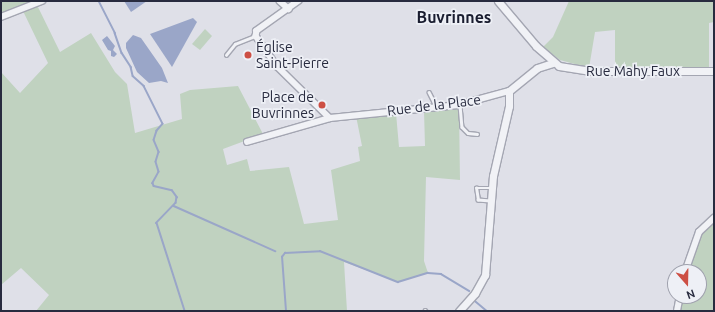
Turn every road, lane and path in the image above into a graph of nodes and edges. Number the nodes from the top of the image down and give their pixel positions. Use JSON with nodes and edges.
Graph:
{"nodes":[{"id":1,"x":42,"y":1,"type":"edge"},
{"id":2,"x":280,"y":1,"type":"edge"},
{"id":3,"x":299,"y":1,"type":"edge"},
{"id":4,"x":498,"y":1,"type":"edge"},
{"id":5,"x":289,"y":9,"type":"junction"},
{"id":6,"x":1,"y":17,"type":"edge"},
{"id":7,"x":256,"y":36,"type":"junction"},
{"id":8,"x":226,"y":55,"type":"dead end"},
{"id":9,"x":552,"y":63,"type":"junction"},
{"id":10,"x":714,"y":71,"type":"edge"},
{"id":11,"x":509,"y":91,"type":"junction"},
{"id":12,"x":429,"y":92,"type":"dead end"},
{"id":13,"x":460,"y":104,"type":"junction"},
{"id":14,"x":436,"y":107,"type":"junction"},
{"id":15,"x":330,"y":118,"type":"junction"},
{"id":16,"x":477,"y":134,"type":"dead end"},
{"id":17,"x":247,"y":142,"type":"dead end"},
{"id":18,"x":492,"y":188,"type":"junction"},
{"id":19,"x":492,"y":201,"type":"junction"},
{"id":20,"x":714,"y":218,"type":"edge"},
{"id":21,"x":688,"y":264,"type":"edge"},
{"id":22,"x":459,"y":311,"type":"edge"}],
"edges":[{"from":1,"to":6,"type":"street"},
{"from":2,"to":5,"type":"street"},
{"from":3,"to":5,"type":"street"},
{"from":4,"to":9,"type":"street"},
{"from":5,"to":7,"type":"street"},
{"from":7,"to":8,"type":"lane"},
{"from":7,"to":15,"type":"street"},
{"from":9,"to":10,"type":"street","name":"Rue Mahy Faux"},
{"from":9,"to":11,"type":"street","name":"Rue de la Place"},
{"from":11,"to":13,"type":"street","name":"Rue de la Place"},
{"from":11,"to":18,"type":"street"},
{"from":12,"to":14,"type":"lane"},
{"from":13,"to":14,"type":"street","name":"Rue de la Place"},
{"from":13,"to":16,"type":"lane"},
{"from":14,"to":15,"type":"street","name":"Rue de la Place"},
{"from":15,"to":17,"type":"street","name":"Rue de la Place"},
{"from":18,"to":19,"type":"street"},
{"from":18,"to":19,"type":"lane"},
{"from":19,"to":22,"type":"street"},
{"from":20,"to":21,"type":"street"}]}
